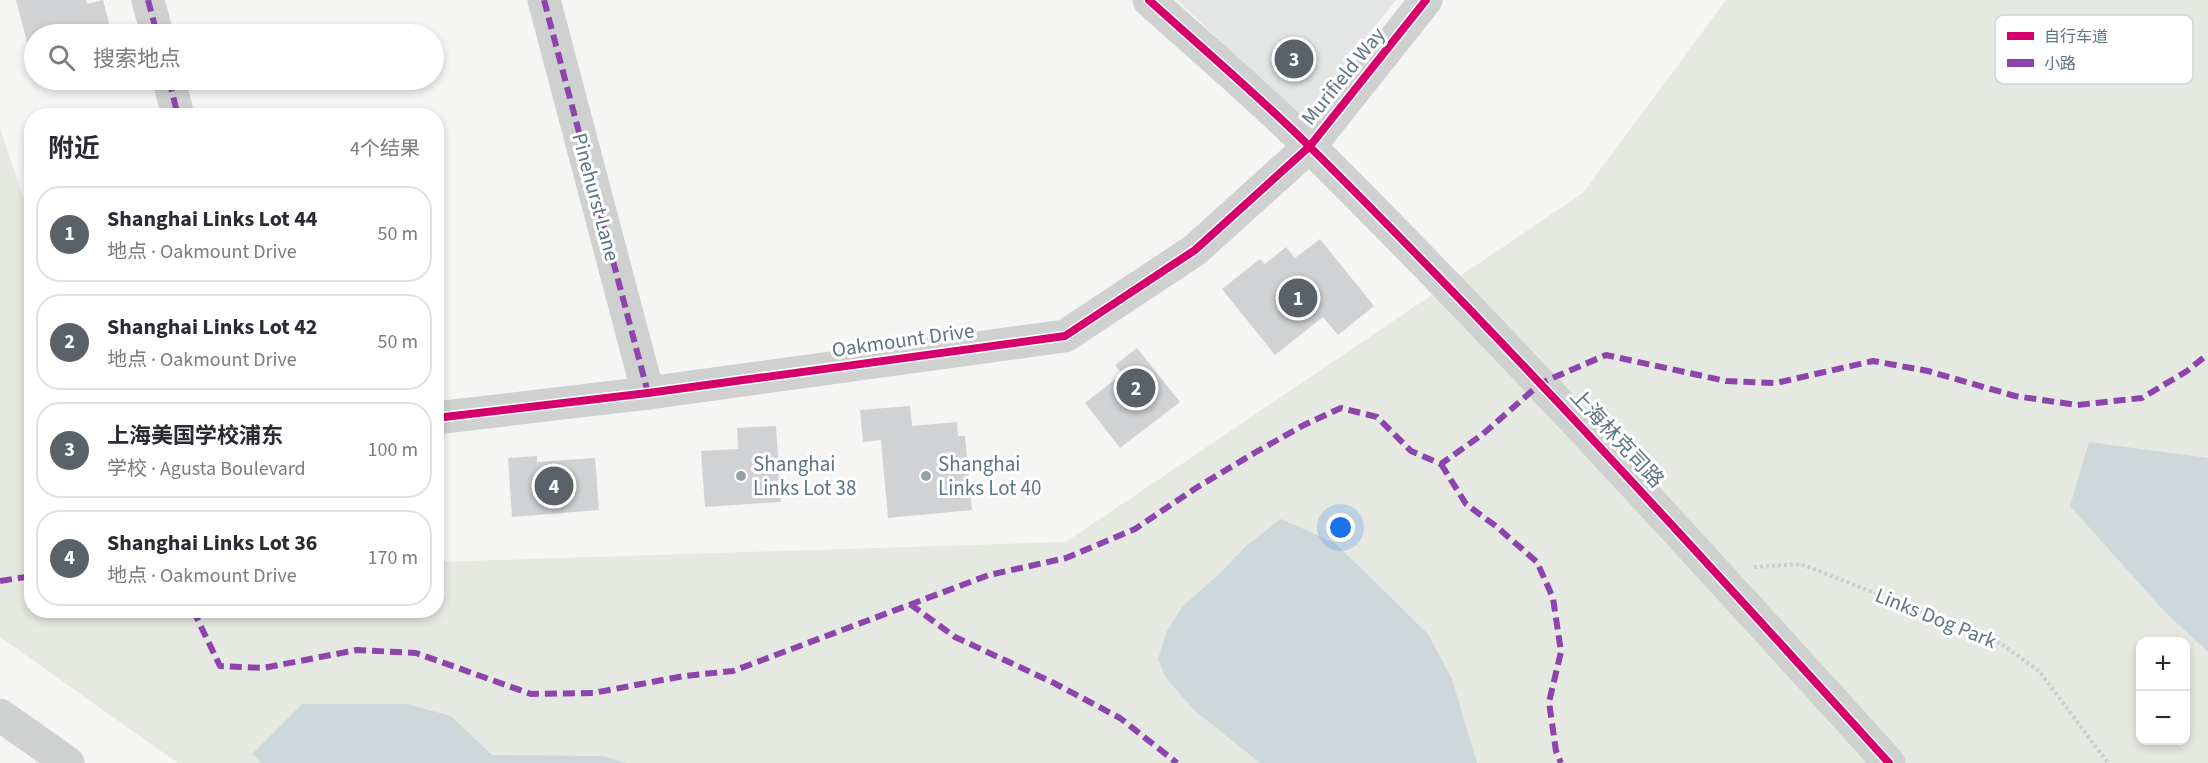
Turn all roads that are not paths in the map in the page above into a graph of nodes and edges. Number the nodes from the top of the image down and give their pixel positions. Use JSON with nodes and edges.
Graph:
{"nodes":[{"id":1,"x":148,"y":0,"type":"edge"},
{"id":2,"x":544,"y":0,"type":"edge"},
{"id":3,"x":1149,"y":0,"type":"edge"},
{"id":4,"x":1426,"y":0,"type":"edge"},
{"id":5,"x":154,"y":24,"type":"edge"},
{"id":6,"x":172,"y":90,"type":"edge"},
{"id":7,"x":176,"y":108,"type":"edge"},
{"id":8,"x":1310,"y":146,"type":"junction"},
{"id":9,"x":648,"y":393,"type":"junction"},
{"id":10,"x":444,"y":417,"type":"edge"},
{"id":11,"x":0,"y":715,"type":"edge"},
{"id":12,"x":68,"y":763,"type":"edge"},
{"id":13,"x":1889,"y":763,"type":"edge"}],
"edges":[{"from":1,"to":5,"type":"street"},
{"from":2,"to":9,"type":"street","name":"Pinehurst Lane"},
{"from":3,"to":8,"type":"street","name":"上海林克司路"},
{"from":4,"to":8,"type":"street","name":"Murifield Way"},
{"from":6,"to":7,"type":"street"},
{"from":8,"to":9,"type":"street","name":"Oakmount Drive"},
{"from":8,"to":13,"type":"street","name":"上海林克司路"},
{"from":9,"to":10,"type":"street","name":"Oakmount Drive"},
{"from":11,"to":12,"type":"street"}]}
